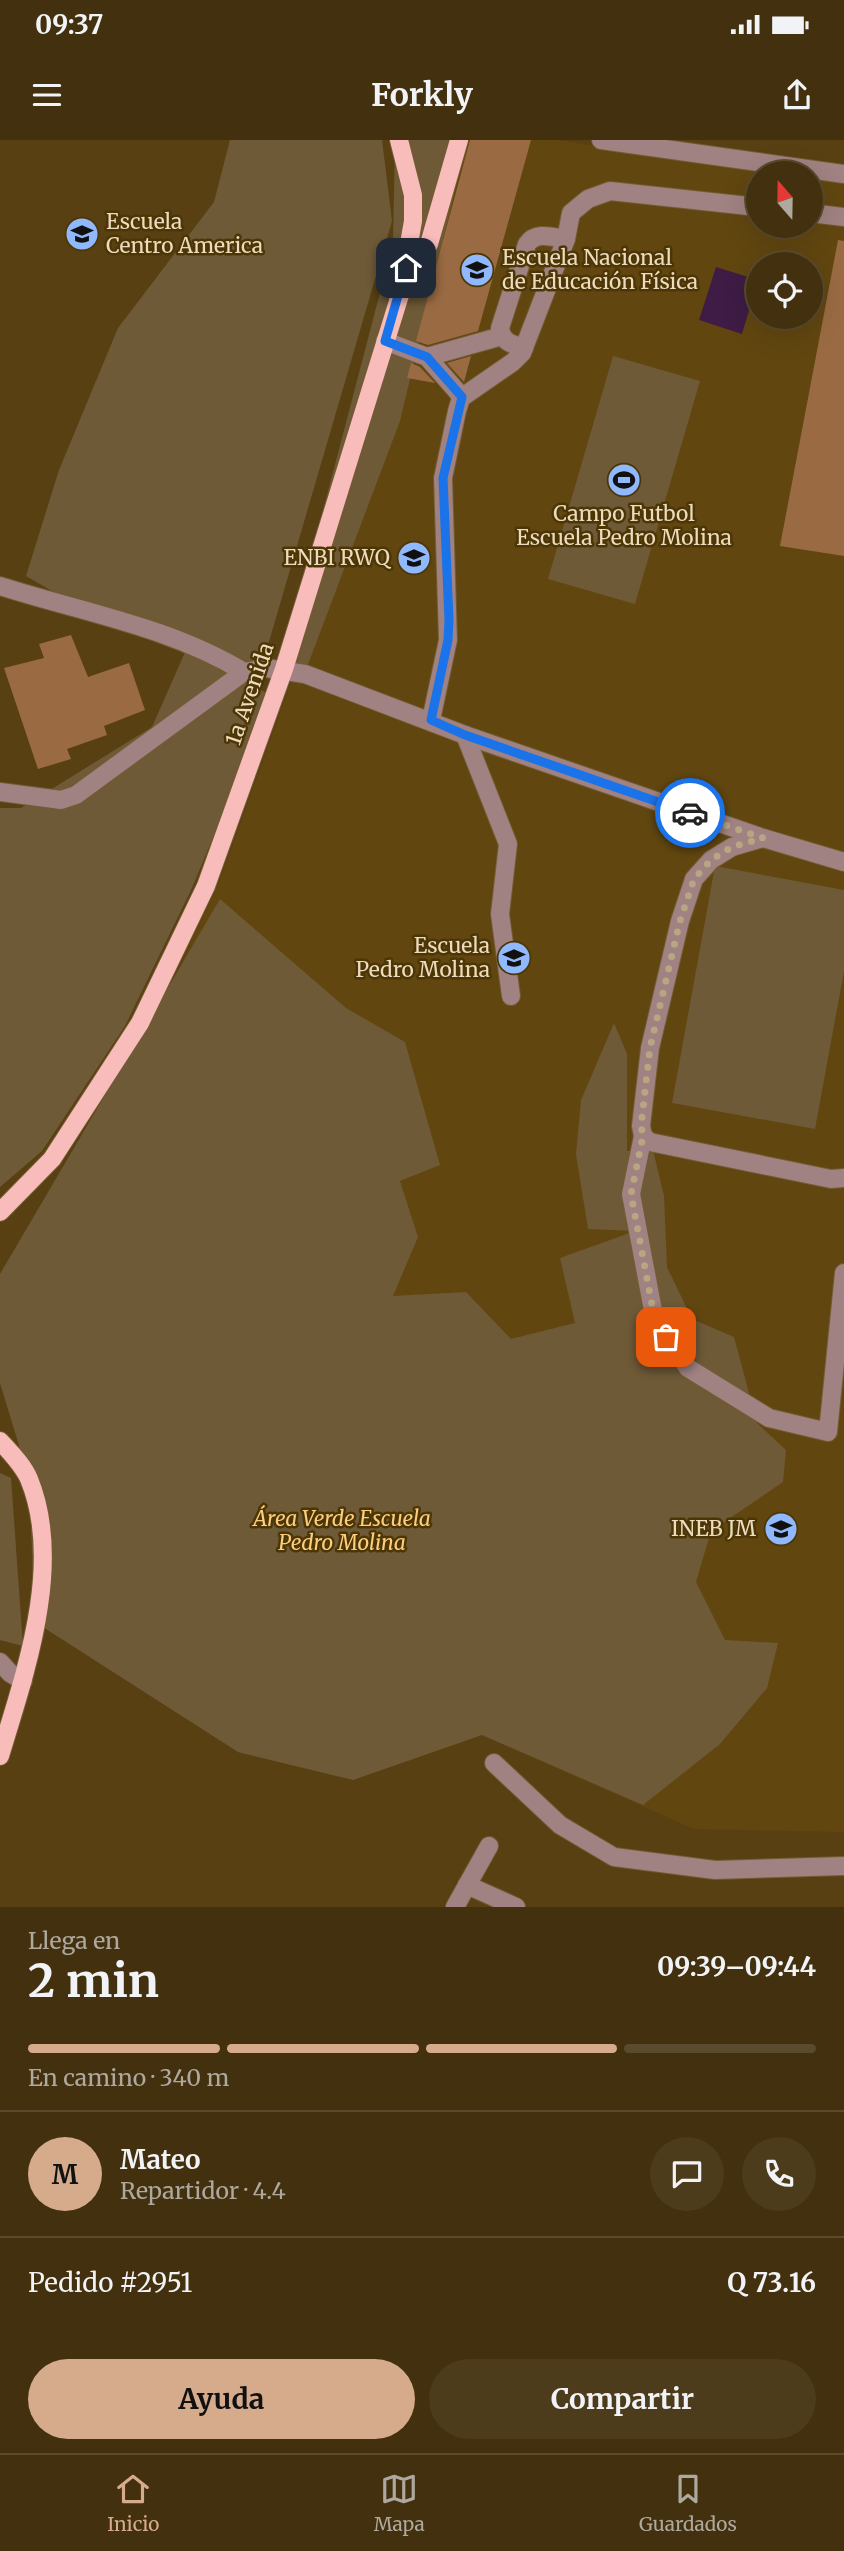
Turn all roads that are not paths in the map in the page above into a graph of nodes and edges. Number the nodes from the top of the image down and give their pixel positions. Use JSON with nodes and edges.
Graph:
{"nodes":[{"id":1,"x":399,"y":140,"type":"edge"},
{"id":2,"x":459,"y":140,"type":"edge"},
{"id":3,"x":601,"y":140,"type":"edge"},
{"id":4,"x":844,"y":174,"type":"edge"},
{"id":5,"x":746,"y":206,"type":"edge"},
{"id":6,"x":823,"y":215,"type":"edge"},
{"id":7,"x":844,"y":217,"type":"edge"},
{"id":8,"x":566,"y":239,"type":"junction"},
{"id":9,"x":400,"y":295,"type":"junction"},
{"id":10,"x":502,"y":336,"type":"junction"},
{"id":11,"x":385,"y":341,"type":"junction"},
{"id":12,"x":524,"y":348,"type":"junction"},
{"id":13,"x":427,"y":357,"type":"junction"},
{"id":14,"x":462,"y":397,"type":"junction"},
{"id":15,"x":0,"y":586,"type":"edge"},
{"id":16,"x":284,"y":669,"type":"junction"},
{"id":17,"x":244,"y":673,"type":"junction"},
{"id":18,"x":431,"y":720,"type":"junction"},
{"id":19,"x":465,"y":735,"type":"junction"},
{"id":20,"x":0,"y":792,"type":"edge"},
{"id":21,"x":763,"y":838,"type":"junction"},
{"id":22,"x":844,"y":862,"type":"edge"},
{"id":23,"x":511,"y":996,"type":"dead end"},
{"id":24,"x":643,"y":1136,"type":"junction"},
{"id":25,"x":844,"y":1178,"type":"edge"},
{"id":26,"x":0,"y":1212,"type":"edge"},
{"id":27,"x":844,"y":1273,"type":"edge"},
{"id":28,"x":0,"y":1441,"type":"edge"},
{"id":29,"x":0,"y":1662,"type":"edge"},
{"id":30,"x":23,"y":1681,"type":"junction"},
{"id":31,"x":0,"y":1756,"type":"edge"},
{"id":32,"x":494,"y":1763,"type":"dead end"},
{"id":33,"x":489,"y":1846,"type":"dead end"},
{"id":34,"x":844,"y":1866,"type":"edge"},
{"id":35,"x":467,"y":1885,"type":"junction"},
{"id":36,"x":454,"y":1907,"type":"edge"},
{"id":37,"x":516,"y":1907,"type":"edge"}],
"edges":[{"from":1,"to":9,"type":"main road","name":"1a Avenida"},
{"from":2,"to":9,"type":"main road"},
{"from":3,"to":4,"type":"street"},
{"from":5,"to":8,"type":"street"},
{"from":6,"to":7,"type":"street"},
{"from":8,"to":10,"type":"street"},
{"from":8,"to":12,"type":"street"},
{"from":9,"to":11,"type":"main road","name":"1a Avenida"},
{"from":10,"to":12,"type":"street"},
{"from":10,"to":13,"type":"street"},
{"from":11,"to":13,"type":"street"},
{"from":11,"to":16,"type":"main road","name":"1a Avenida"},
{"from":12,"to":14,"type":"street"},
{"from":13,"to":14,"type":"street"},
{"from":14,"to":18,"type":"street"},
{"from":15,"to":17,"type":"street"},
{"from":16,"to":17,"type":"street"},
{"from":16,"to":18,"type":"street"},
{"from":16,"to":26,"type":"main road","name":"1a Avenida"},
{"from":17,"to":20,"type":"street"},
{"from":18,"to":19,"type":"street"},
{"from":19,"to":21,"type":"street"},
{"from":19,"to":23,"type":"street"},
{"from":21,"to":22,"type":"street"},
{"from":21,"to":24,"type":"street"},
{"from":24,"to":25,"type":"street"},
{"from":24,"to":27,"type":"street"},
{"from":28,"to":30,"type":"main road"},
{"from":29,"to":30,"type":"street"},
{"from":30,"to":31,"type":"main road"},
{"from":32,"to":34,"type":"street"},
{"from":33,"to":35,"type":"street"},
{"from":35,"to":36,"type":"street"},
{"from":35,"to":37,"type":"street"}]}
